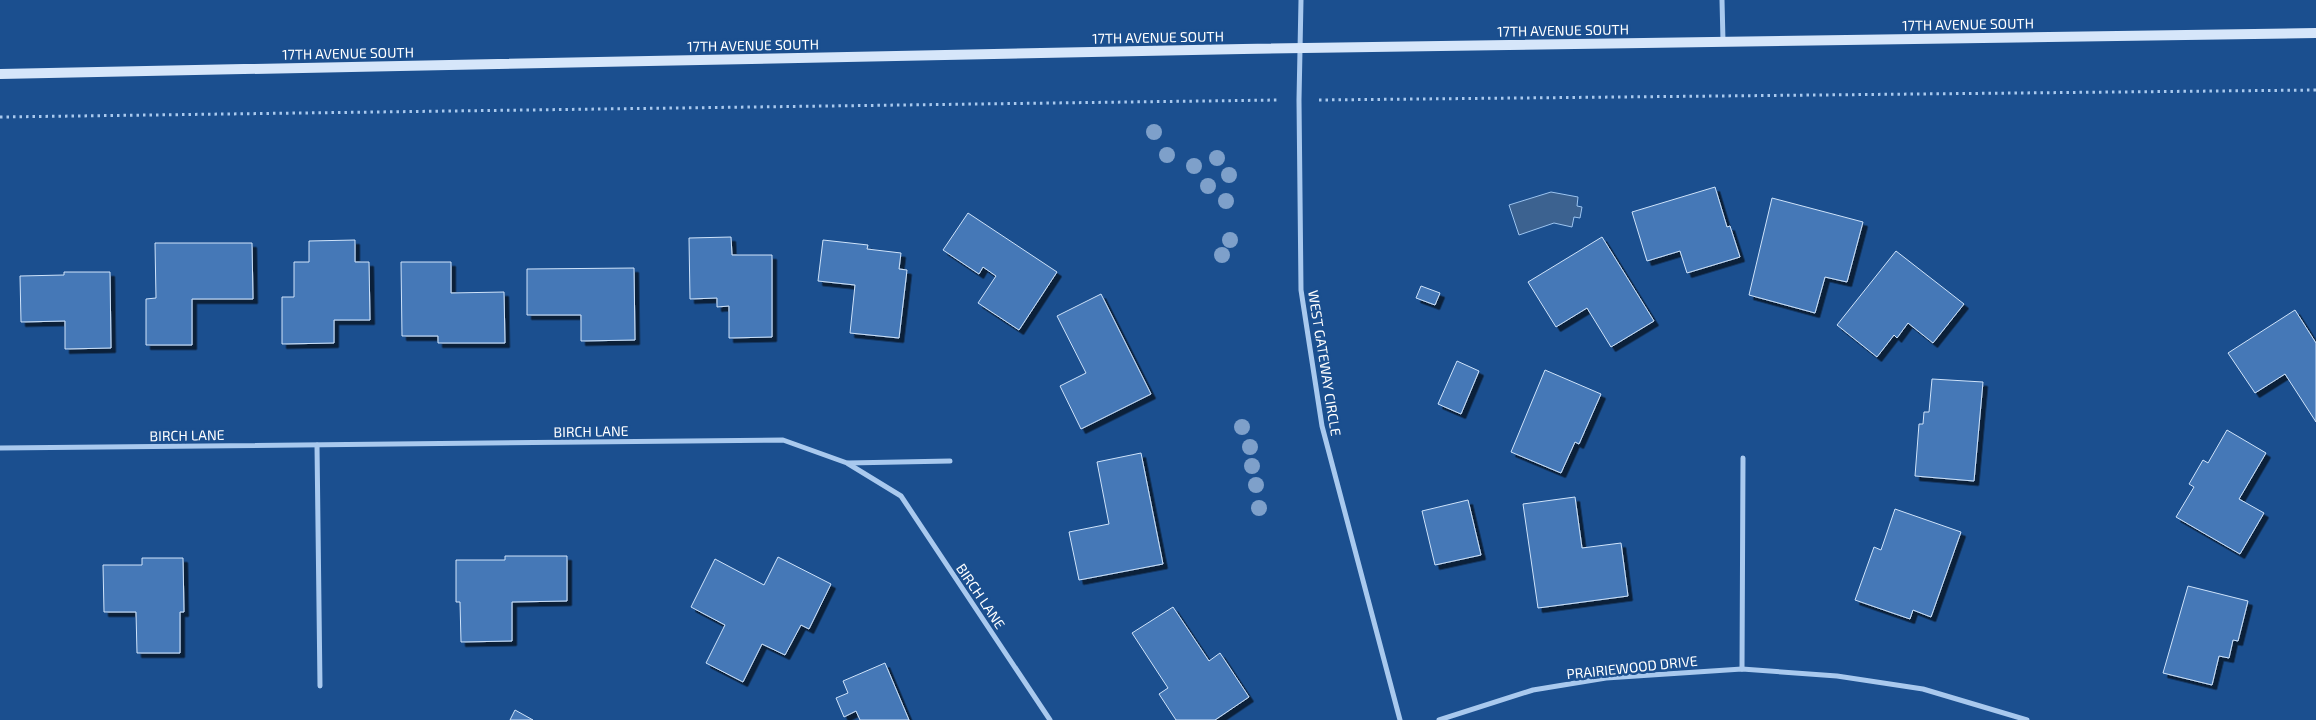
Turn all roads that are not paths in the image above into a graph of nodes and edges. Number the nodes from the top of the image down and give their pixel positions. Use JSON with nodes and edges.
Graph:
{"nodes":[{"id":1,"x":1301,"y":0,"type":"edge"},
{"id":2,"x":1722,"y":0,"type":"edge"},
{"id":3,"x":2316,"y":33,"type":"edge"},
{"id":4,"x":1723,"y":41,"type":"junction"},
{"id":5,"x":1300,"y":48,"type":"junction"},
{"id":6,"x":0,"y":74,"type":"edge"},
{"id":7,"x":317,"y":445,"type":"junction"},
{"id":8,"x":0,"y":448,"type":"edge"},
{"id":9,"x":1743,"y":458,"type":"dead end"},
{"id":10,"x":950,"y":461,"type":"dead end"},
{"id":11,"x":847,"y":463,"type":"junction"},
{"id":12,"x":1742,"y":668,"type":"junction"},
{"id":13,"x":320,"y":686,"type":"dead end"},
{"id":14,"x":1050,"y":720,"type":"edge"},
{"id":15,"x":1400,"y":720,"type":"edge"},
{"id":16,"x":1439,"y":720,"type":"edge"},
{"id":17,"x":2027,"y":720,"type":"edge"}],
"edges":[{"from":1,"to":5,"type":"street","name":"WEST GATEWAY CIRCLE"},
{"from":2,"to":4,"type":"street"},
{"from":3,"to":4,"type":"street","name":"17TH AVENUE SOUTH"},
{"from":4,"to":5,"type":"street","name":"17TH AVENUE SOUTH"},
{"from":5,"to":6,"type":"street","name":"17TH AVENUE SOUTH"},
{"from":5,"to":15,"type":"street","name":"WEST GATEWAY CIRCLE"},
{"from":7,"to":8,"type":"street","name":"BIRCH LANE"},
{"from":7,"to":11,"type":"street","name":"BIRCH LANE"},
{"from":7,"to":13,"type":"street"},
{"from":9,"to":12,"type":"street"},
{"from":10,"to":11,"type":"street"},
{"from":11,"to":14,"type":"street","name":"BIRCH LANE"},
{"from":12,"to":16,"type":"street","name":"PRAIRIEWOOD DRIVE"},
{"from":12,"to":17,"type":"street","name":"PRAIRIEWOOD DRIVE"}]}
